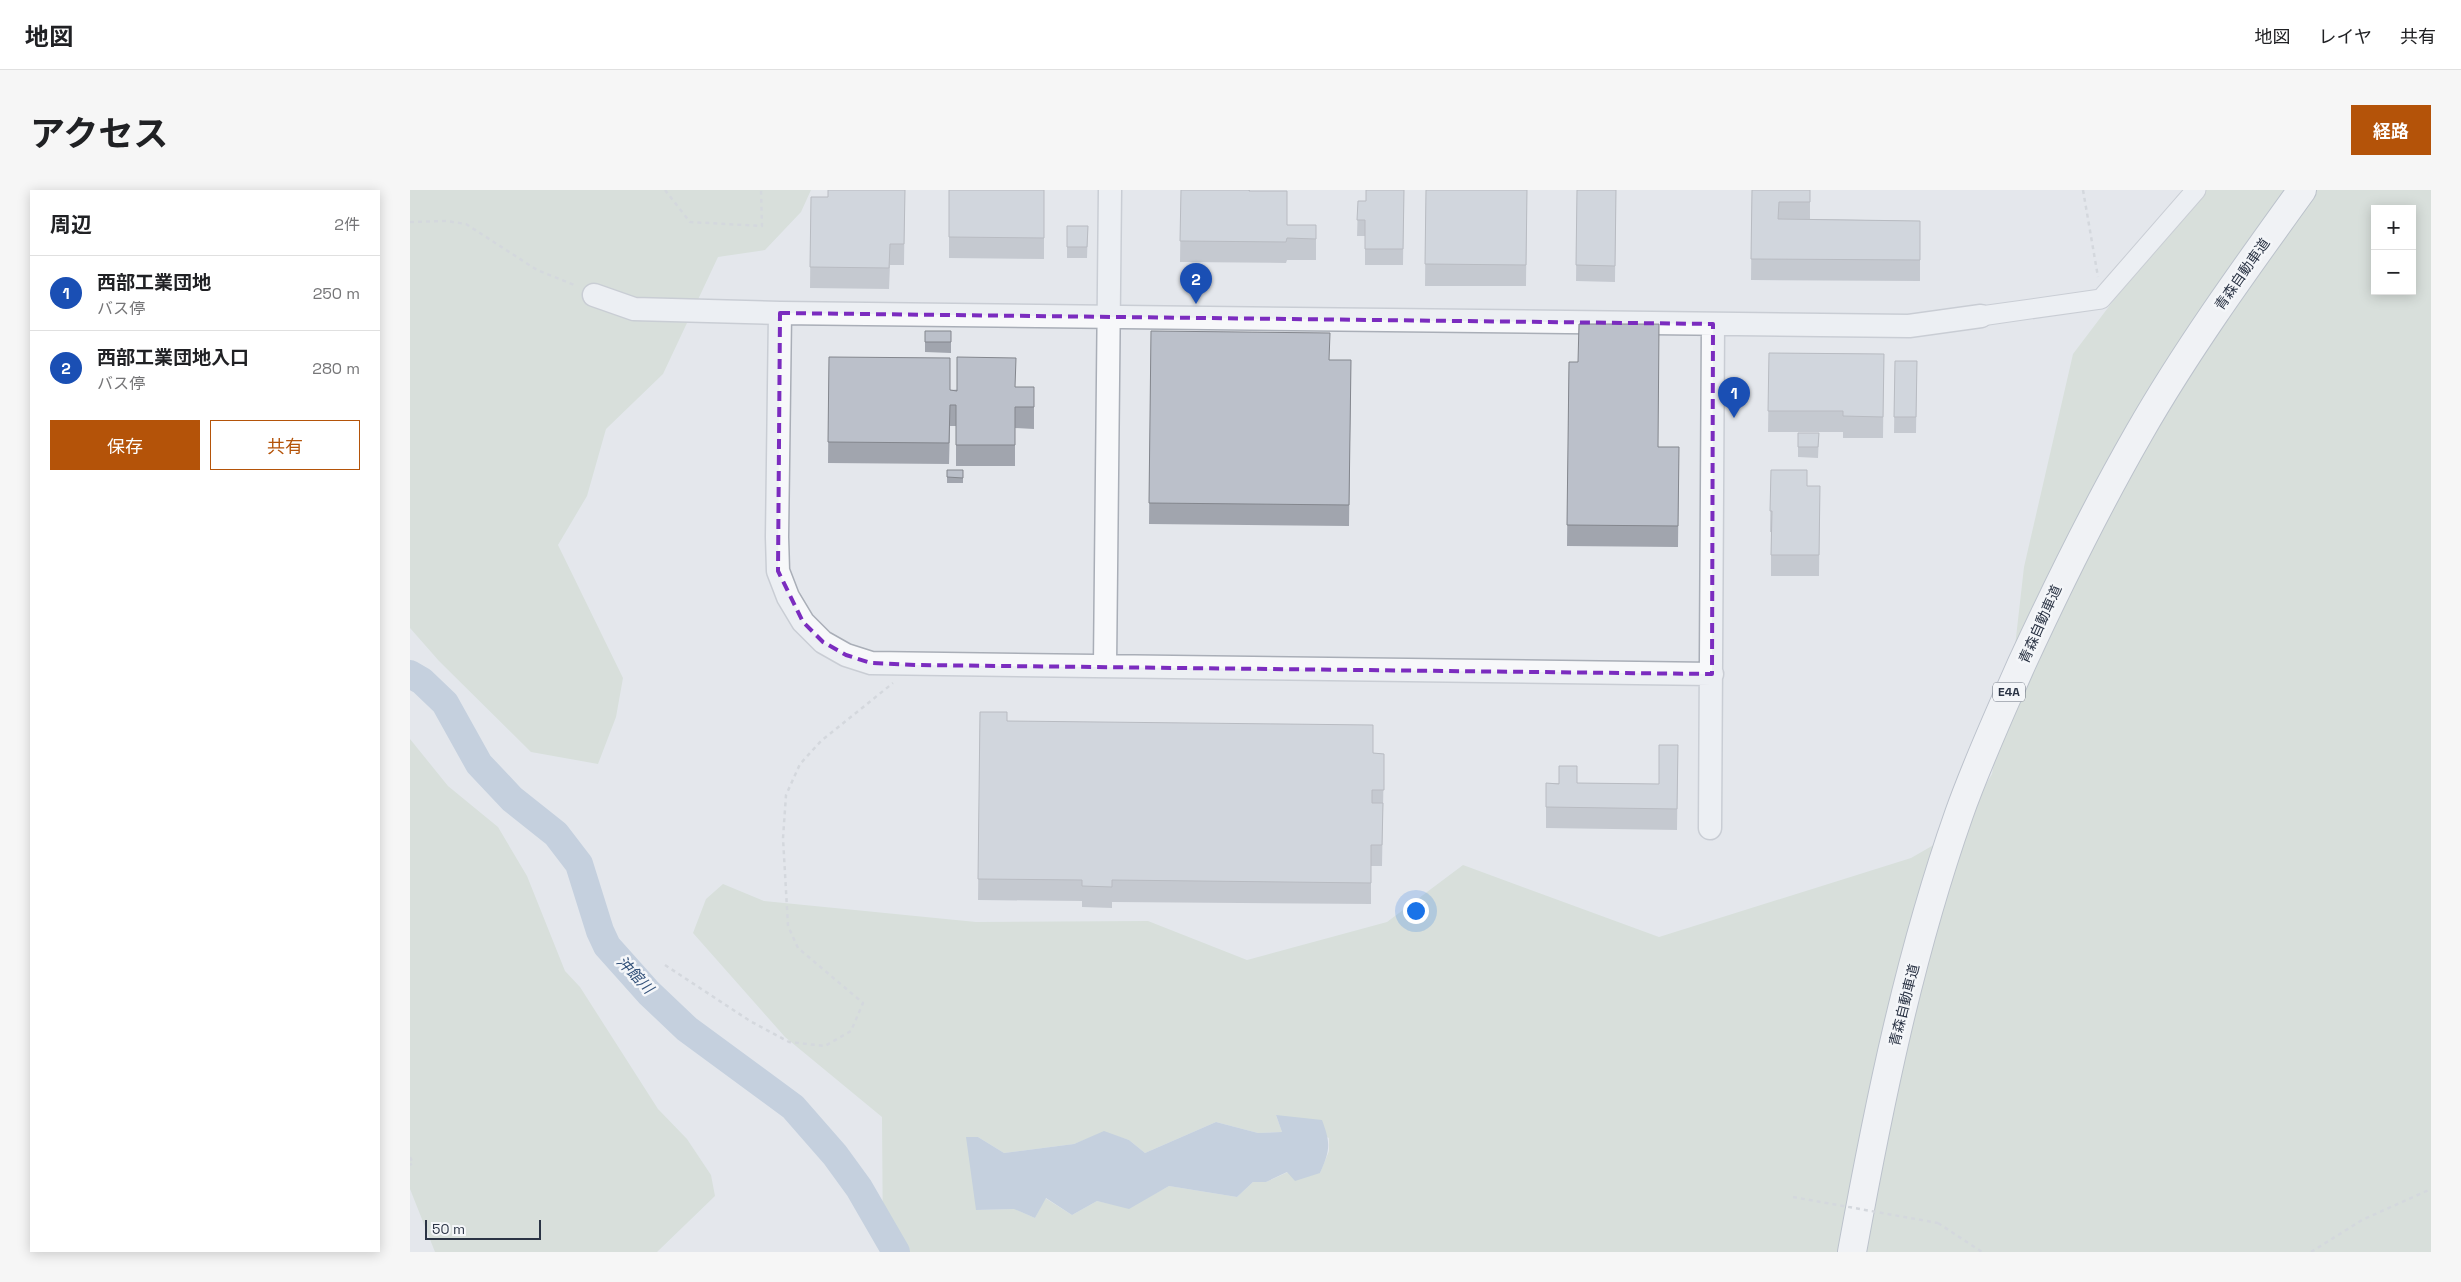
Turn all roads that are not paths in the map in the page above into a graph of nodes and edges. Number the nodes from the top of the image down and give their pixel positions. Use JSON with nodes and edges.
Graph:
{"nodes":[{"id":1,"x":1110,"y":190,"type":"edge"},
{"id":2,"x":2196,"y":190,"type":"edge"},
{"id":3,"x":2302,"y":190,"type":"edge"},
{"id":4,"x":594,"y":295,"type":"road end"},
{"id":5,"x":780,"y":313,"type":"junction"},
{"id":6,"x":1108,"y":316,"type":"junction"},
{"id":7,"x":1981,"y":316,"type":"joint"},
{"id":8,"x":1713,"y":324,"type":"junction"},
{"id":9,"x":1105,"y":665,"type":"junction"},
{"id":10,"x":1712,"y":674,"type":"junction"},
{"id":11,"x":1710,"y":828,"type":"dead end"},
{"id":12,"x":1852,"y":1252,"type":"edge"}],
"edges":[{"from":1,"to":6,"type":"street"},
{"from":2,"to":7,"type":"street"},
{"from":3,"to":12,"type":"highway","name":"青森自動車道","number":"E4A"},
{"from":4,"to":5,"type":"street"},
{"from":5,"to":6,"type":"street"},
{"from":5,"to":9,"type":"street"},
{"from":6,"to":8,"type":"street"},
{"from":6,"to":9,"type":"street"},
{"from":7,"to":8,"type":"street"},
{"from":8,"to":10,"type":"street"},
{"from":9,"to":10,"type":"street"},
{"from":10,"to":11,"type":"street"}]}
